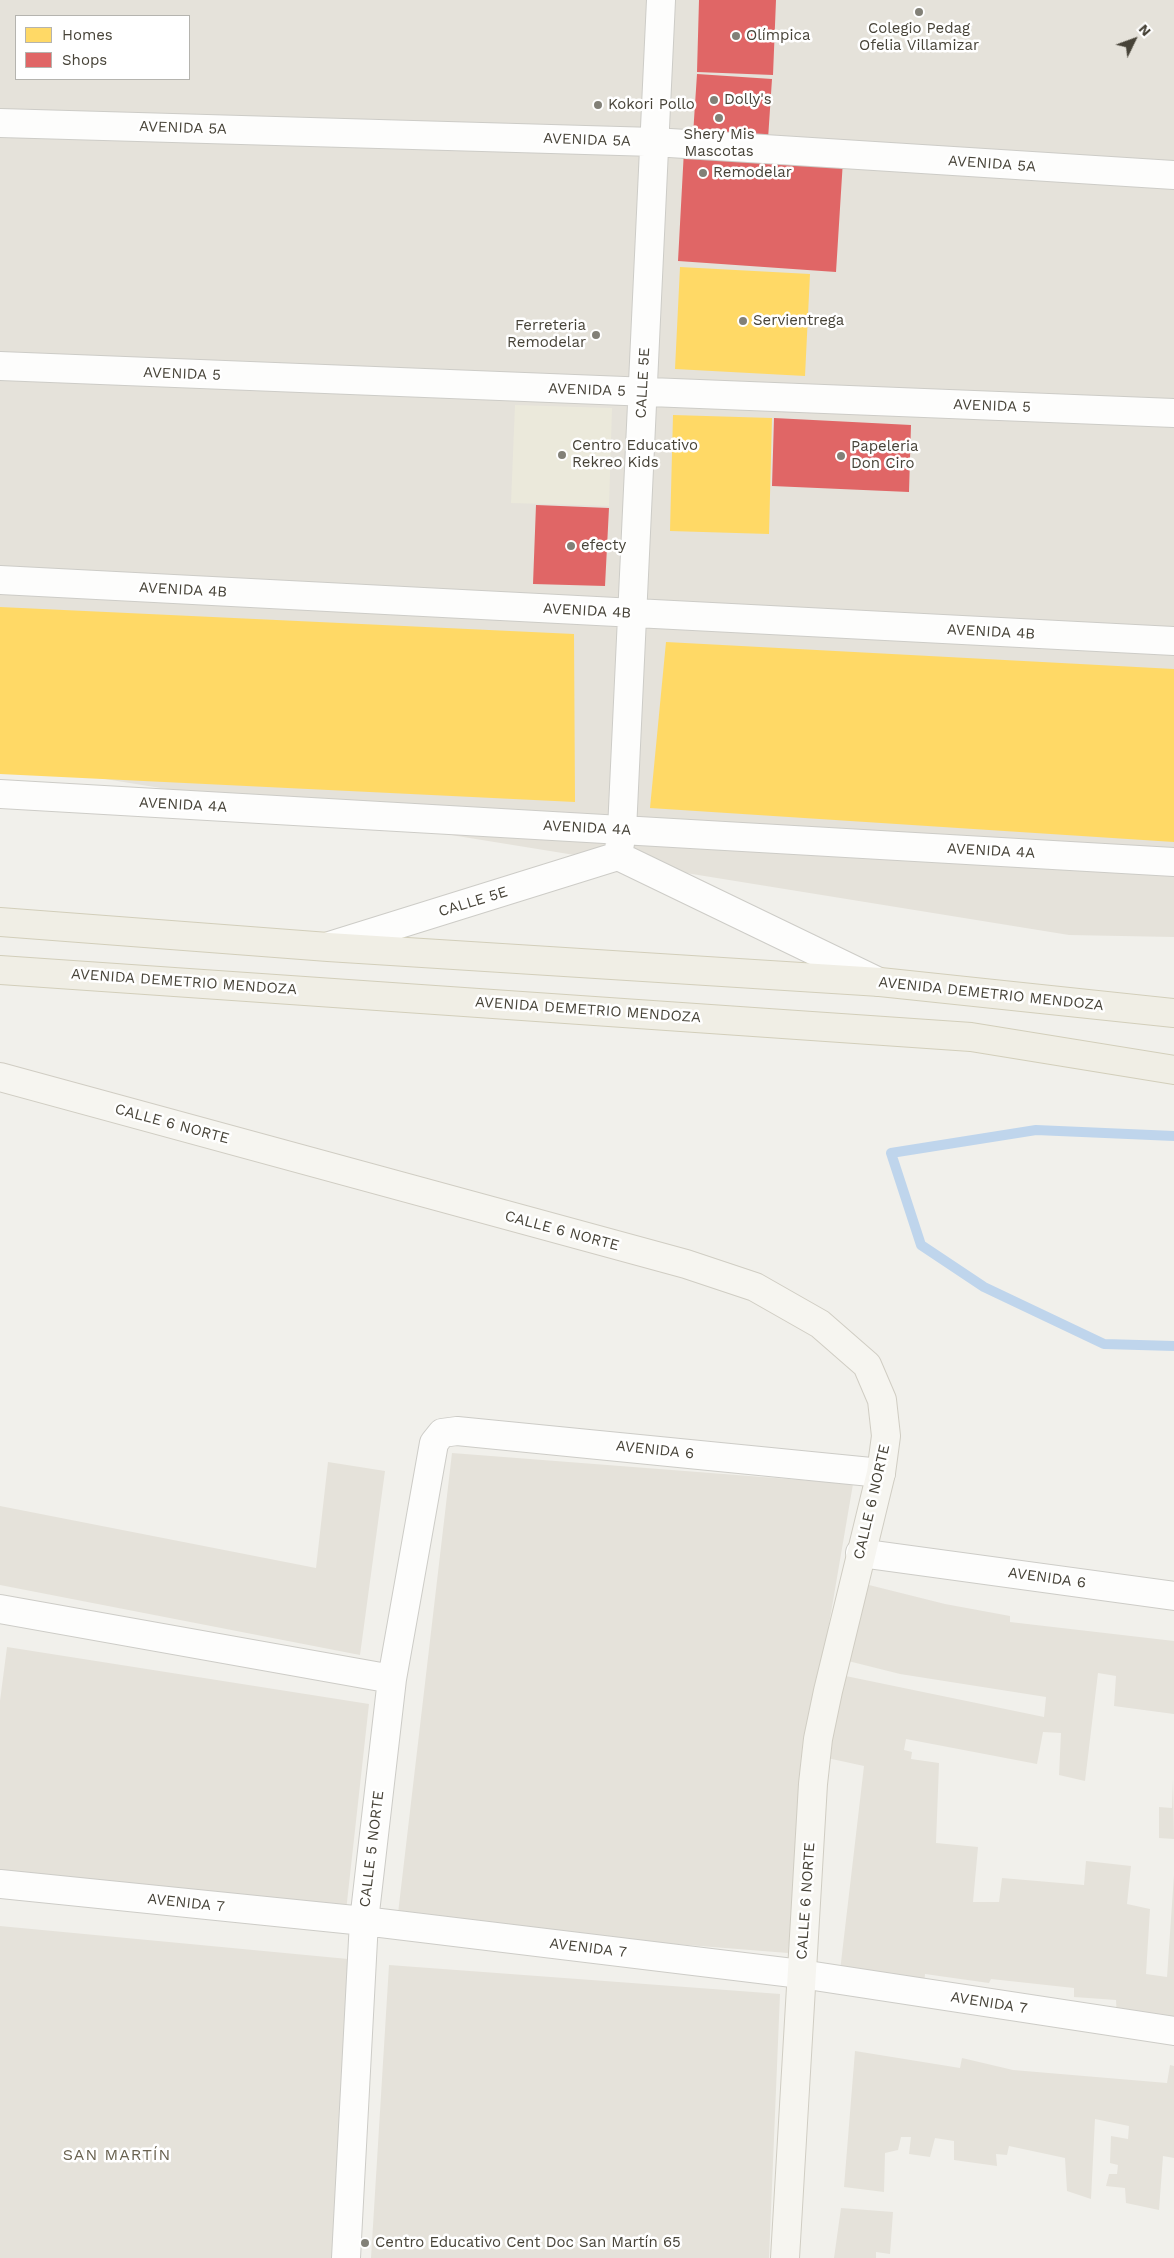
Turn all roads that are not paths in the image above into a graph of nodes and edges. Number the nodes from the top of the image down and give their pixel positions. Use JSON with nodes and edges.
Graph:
{"nodes":[{"id":1,"x":661,"y":0,"type":"edge"},
{"id":2,"x":0,"y":122,"type":"edge"},
{"id":3,"x":654,"y":142,"type":"junction"},
{"id":4,"x":1174,"y":175,"type":"edge"},
{"id":5,"x":0,"y":366,"type":"edge"},
{"id":6,"x":643,"y":392,"type":"junction"},
{"id":7,"x":1174,"y":413,"type":"edge"},
{"id":8,"x":0,"y":580,"type":"edge"},
{"id":9,"x":632,"y":613,"type":"junction"},
{"id":10,"x":1174,"y":641,"type":"edge"},
{"id":11,"x":0,"y":794,"type":"edge"},
{"id":12,"x":622,"y":830,"type":"junction"},
{"id":13,"x":618,"y":856,"type":"junction"},
{"id":14,"x":1174,"y":862,"type":"edge"},
{"id":15,"x":0,"y":922,"type":"edge"},
{"id":16,"x":328,"y":947,"type":"junction"},
{"id":17,"x":0,"y":970,"type":"edge"},
{"id":18,"x":880,"y":982,"type":"junction"},
{"id":19,"x":1174,"y":1013,"type":"edge"},
{"id":20,"x":1174,"y":1070,"type":"edge"},
{"id":21,"x":0,"y":1077,"type":"edge"},
{"id":22,"x":434,"y":1443,"type":"joint"},
{"id":23,"x":881,"y":1473,"type":"junction"},
{"id":24,"x":860,"y":1553,"type":"junction"},
{"id":25,"x":1174,"y":1596,"type":"edge"},
{"id":26,"x":0,"y":1609,"type":"edge"},
{"id":27,"x":392,"y":1678,"type":"junction"},
{"id":28,"x":0,"y":1884,"type":"edge"},
{"id":29,"x":364,"y":1921,"type":"junction"},
{"id":30,"x":801,"y":1974,"type":"junction"},
{"id":31,"x":1174,"y":2031,"type":"edge"},
{"id":32,"x":346,"y":2258,"type":"edge"},
{"id":33,"x":785,"y":2258,"type":"edge"}],
"edges":[{"from":1,"to":3,"type":"street","name":"CALLE 5E"},
{"from":2,"to":3,"type":"street","name":"AVENIDA 5A"},
{"from":3,"to":4,"type":"street","name":"AVENIDA 5A"},
{"from":3,"to":6,"type":"street","name":"CALLE 5E"},
{"from":5,"to":6,"type":"street","name":"AVENIDA 5"},
{"from":6,"to":7,"type":"street","name":"AVENIDA 5"},
{"from":6,"to":9,"type":"street","name":"CALLE 5E"},
{"from":8,"to":9,"type":"street","name":"AVENIDA 4B"},
{"from":9,"to":10,"type":"street","name":"AVENIDA 4B"},
{"from":9,"to":12,"type":"street","name":"CALLE 5E"},
{"from":11,"to":12,"type":"street","name":"AVENIDA 4A"},
{"from":12,"to":13,"type":"street","name":"CALLE 5E"},
{"from":12,"to":14,"type":"street","name":"AVENIDA 4A"},
{"from":13,"to":16,"type":"street","name":"CALLE 5E"},
{"from":13,"to":18,"type":"street"},
{"from":15,"to":16,"type":"main road","name":"AVENIDA DEMETRIO MENDOZA"},
{"from":16,"to":18,"type":"main road","name":"AVENIDA DEMETRIO MENDOZA"},
{"from":17,"to":20,"type":"main road","name":"AVENIDA DEMETRIO MENDOZA"},
{"from":18,"to":19,"type":"main road","name":"AVENIDA DEMETRIO MENDOZA"},
{"from":21,"to":23,"type":"street","name":"CALLE 6 NORTE"},
{"from":22,"to":23,"type":"street","name":"AVENIDA 6"},
{"from":22,"to":27,"type":"street","name":"CALLE 5 NORTE"},
{"from":23,"to":24,"type":"street","name":"CALLE 6 NORTE"},
{"from":24,"to":25,"type":"street","name":"AVENIDA 6"},
{"from":24,"to":30,"type":"street","name":"CALLE 6 NORTE"},
{"from":26,"to":27,"type":"street"},
{"from":27,"to":29,"type":"street","name":"CALLE 5 NORTE"},
{"from":28,"to":29,"type":"street","name":"AVENIDA 7"},
{"from":29,"to":30,"type":"street","name":"AVENIDA 7"},
{"from":29,"to":32,"type":"street","name":"CALLE 5 NORTE"},
{"from":30,"to":31,"type":"street","name":"AVENIDA 7"},
{"from":30,"to":33,"type":"street","name":"CALLE 6 NORTE"}]}
